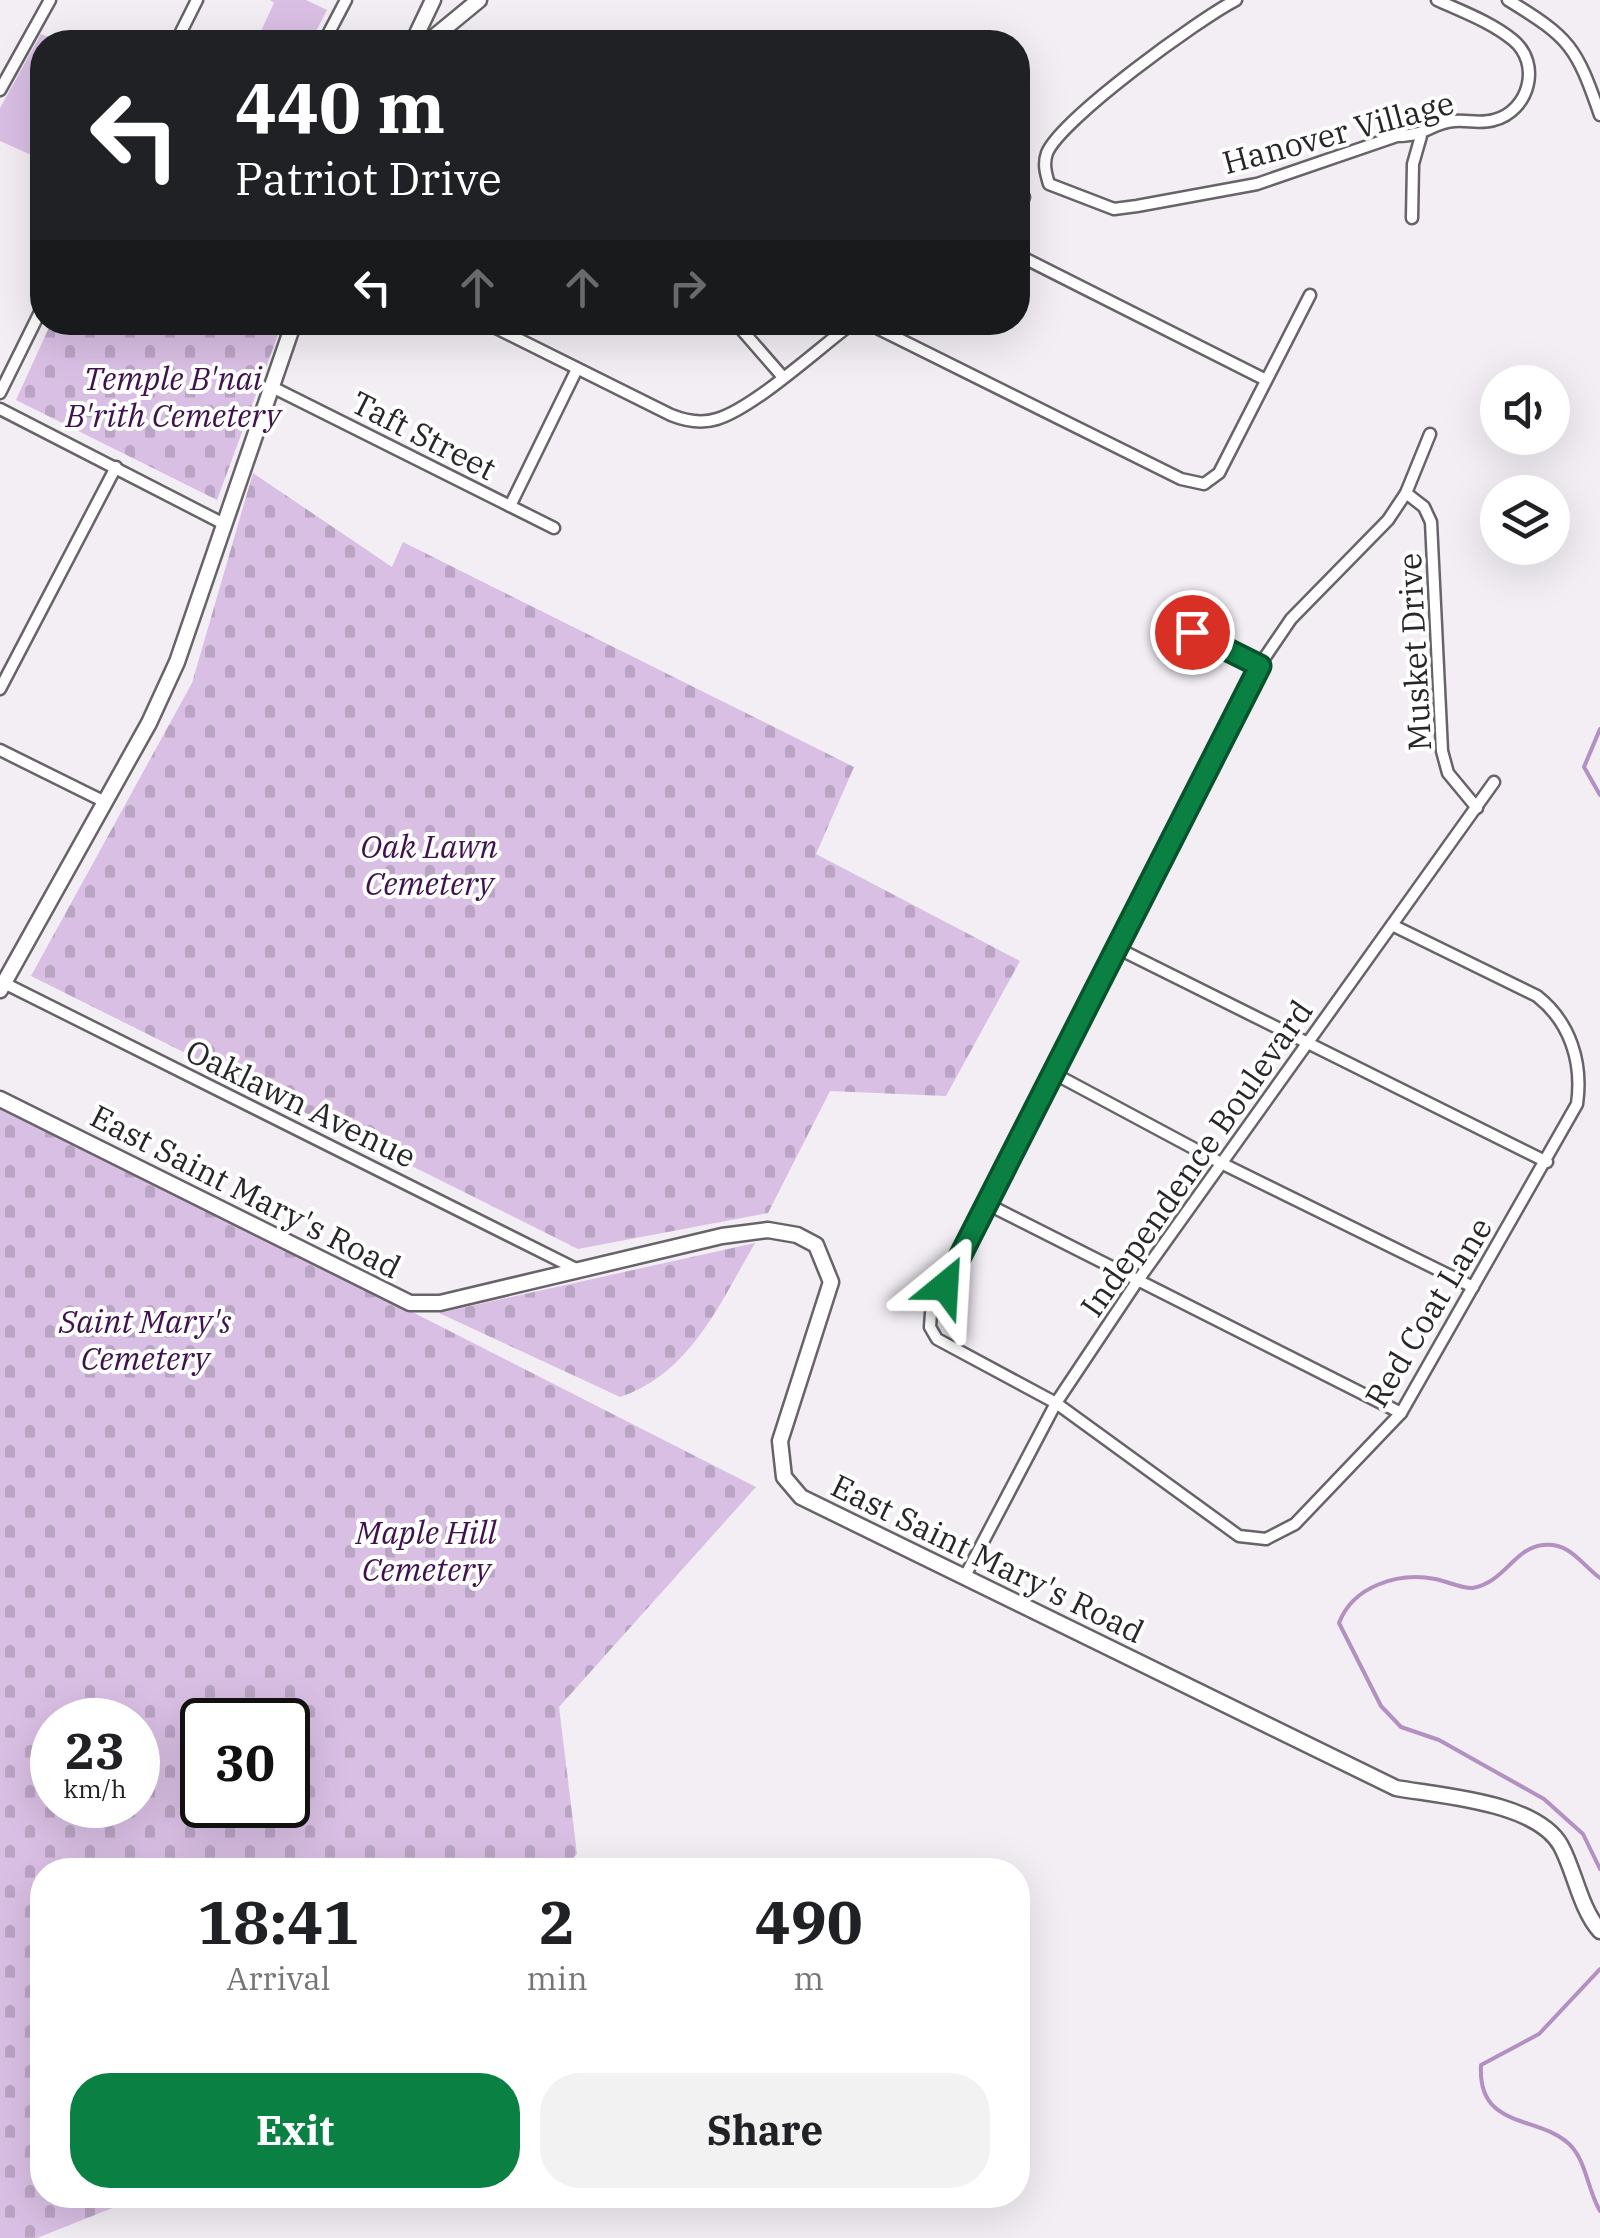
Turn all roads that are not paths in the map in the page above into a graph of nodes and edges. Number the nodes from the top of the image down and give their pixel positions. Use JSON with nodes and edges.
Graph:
{"nodes":[{"id":1,"x":50,"y":0,"type":"edge"},
{"id":2,"x":197,"y":0,"type":"edge"},
{"id":3,"x":346,"y":0,"type":"edge"},
{"id":4,"x":433,"y":0,"type":"edge"},
{"id":5,"x":479,"y":0,"type":"edge"},
{"id":6,"x":1236,"y":0,"type":"edge"},
{"id":7,"x":1437,"y":0,"type":"edge"},
{"id":8,"x":1508,"y":0,"type":"edge"},
{"id":9,"x":33,"y":30,"type":"edge"},
{"id":10,"x":182,"y":30,"type":"edge"},
{"id":11,"x":330,"y":30,"type":"edge"},
{"id":12,"x":419,"y":30,"type":"edge"},
{"id":13,"x":443,"y":30,"type":"edge"},
{"id":14,"x":30,"y":36,"type":"edge"},
{"id":15,"x":0,"y":90,"type":"edge"},
{"id":16,"x":1600,"y":115,"type":"edge"},
{"id":17,"x":1421,"y":136,"type":"junction"},
{"id":18,"x":1412,"y":218,"type":"dead end"},
{"id":19,"x":1030,"y":261,"type":"edge"},
{"id":20,"x":1310,"y":295,"type":"dead end"},
{"id":21,"x":30,"y":332,"type":"edge"},
{"id":22,"x":290,"y":335,"type":"edge"},
{"id":23,"x":510,"y":335,"type":"edge"},
{"id":24,"x":746,"y":335,"type":"edge"},
{"id":25,"x":837,"y":335,"type":"edge"},
{"id":26,"x":892,"y":335,"type":"edge"},
{"id":27,"x":577,"y":369,"type":"junction"},
{"id":28,"x":782,"y":376,"type":"junction"},
{"id":29,"x":1266,"y":380,"type":"junction"},
{"id":30,"x":272,"y":387,"type":"junction"},
{"id":31,"x":0,"y":393,"type":"edge"},
{"id":32,"x":0,"y":410,"type":"edge"},
{"id":33,"x":1430,"y":434,"type":"dead end"},
{"id":34,"x":116,"y":467,"type":"junction"},
{"id":35,"x":1406,"y":493,"type":"junction"},
{"id":36,"x":510,"y":506,"type":"junction"},
{"id":37,"x":224,"y":524,"type":"junction"},
{"id":38,"x":554,"y":528,"type":"dead end"},
{"id":39,"x":1192,"y":632,"type":"dead end"},
{"id":40,"x":1260,"y":666,"type":"junction"},
{"id":41,"x":0,"y":688,"type":"edge"},
{"id":42,"x":0,"y":750,"type":"edge"},
{"id":43,"x":1494,"y":782,"type":"dead end"},
{"id":44,"x":104,"y":802,"type":"junction"},
{"id":45,"x":1477,"y":808,"type":"junction"},
{"id":46,"x":1392,"y":925,"type":"junction"},
{"id":47,"x":1115,"y":947,"type":"junction"},
{"id":48,"x":2,"y":987,"type":"edge"},
{"id":49,"x":1308,"y":1041,"type":"junction"},
{"id":50,"x":1053,"y":1073,"type":"junction"},
{"id":51,"x":0,"y":1099,"type":"edge"},
{"id":52,"x":1547,"y":1162,"type":"junction"},
{"id":53,"x":1221,"y":1163,"type":"junction"},
{"id":54,"x":987,"y":1204,"type":"junction"},
{"id":55,"x":576,"y":1270,"type":"junction"},
{"id":56,"x":1136,"y":1283,"type":"junction"},
{"id":57,"x":1473,"y":1288,"type":"junction"},
{"id":58,"x":1056,"y":1402,"type":"junction"},
{"id":59,"x":1401,"y":1414,"type":"junction"},
{"id":60,"x":964,"y":1578,"type":"junction"},
{"id":61,"x":1600,"y":1931,"type":"edge"}],
"edges":[{"from":1,"to":9,"type":"street"},
{"from":2,"to":10,"type":"street"},
{"from":3,"to":11,"type":"street"},
{"from":4,"to":12,"type":"street"},
{"from":5,"to":13,"type":"street"},
{"from":6,"to":17,"type":"street","name":"Hanover Village"},
{"from":7,"to":17,"type":"street","name":"Hanover Village"},
{"from":8,"to":16,"type":"street"},
{"from":14,"to":15,"type":"street"},
{"from":17,"to":18,"type":"street"},
{"from":19,"to":29,"type":"street"},
{"from":20,"to":29,"type":"street"},
{"from":21,"to":31,"type":"street"},
{"from":22,"to":30,"type":"street"},
{"from":23,"to":27,"type":"street"},
{"from":24,"to":28,"type":"street"},
{"from":25,"to":28,"type":"street"},
{"from":26,"to":29,"type":"street"},
{"from":27,"to":28,"type":"street"},
{"from":27,"to":36,"type":"street"},
{"from":30,"to":36,"type":"street","name":"Taft Street"},
{"from":30,"to":37,"type":"street"},
{"from":32,"to":34,"type":"street"},
{"from":33,"to":35,"type":"street"},
{"from":34,"to":37,"type":"street"},
{"from":34,"to":41,"type":"street"},
{"from":35,"to":40,"type":"street"},
{"from":35,"to":45,"type":"street","name":"Musket Drive"},
{"from":36,"to":38,"type":"street","name":"Taft Street"},
{"from":37,"to":44,"type":"street"},
{"from":39,"to":40,"type":"street"},
{"from":40,"to":47,"type":"street"},
{"from":42,"to":44,"type":"street"},
{"from":43,"to":45,"type":"street","name":"Independence Boulevard"},
{"from":44,"to":48,"type":"street"},
{"from":45,"to":46,"type":"street","name":"Independence Boulevard"},
{"from":46,"to":49,"type":"street","name":"Independence Boulevard"},
{"from":46,"to":52,"type":"street","name":"Red Coat Lane"},
{"from":47,"to":49,"type":"street"},
{"from":47,"to":50,"type":"street"},
{"from":48,"to":55,"type":"street","name":"Oaklawn Avenue"},
{"from":49,"to":52,"type":"street"},
{"from":49,"to":53,"type":"street","name":"Independence Boulevard"},
{"from":50,"to":53,"type":"street"},
{"from":50,"to":54,"type":"street"},
{"from":51,"to":55,"type":"street","name":"East Saint Mary's Road"},
{"from":52,"to":57,"type":"street","name":"Red Coat Lane"},
{"from":53,"to":56,"type":"street","name":"Independence Boulevard"},
{"from":53,"to":57,"type":"street"},
{"from":54,"to":56,"type":"street"},
{"from":54,"to":58,"type":"street","name":"Red Coat Lane"},
{"from":55,"to":60,"type":"street","name":"East Saint Mary's Road"},
{"from":56,"to":58,"type":"street","name":"Independence Boulevard"},
{"from":56,"to":59,"type":"street"},
{"from":57,"to":59,"type":"street","name":"Red Coat Lane"},
{"from":58,"to":59,"type":"street","name":"Red Coat Lane"},
{"from":58,"to":60,"type":"street","name":"Independence Boulevard"},
{"from":60,"to":61,"type":"street","name":"East Saint Mary's Road"}]}
